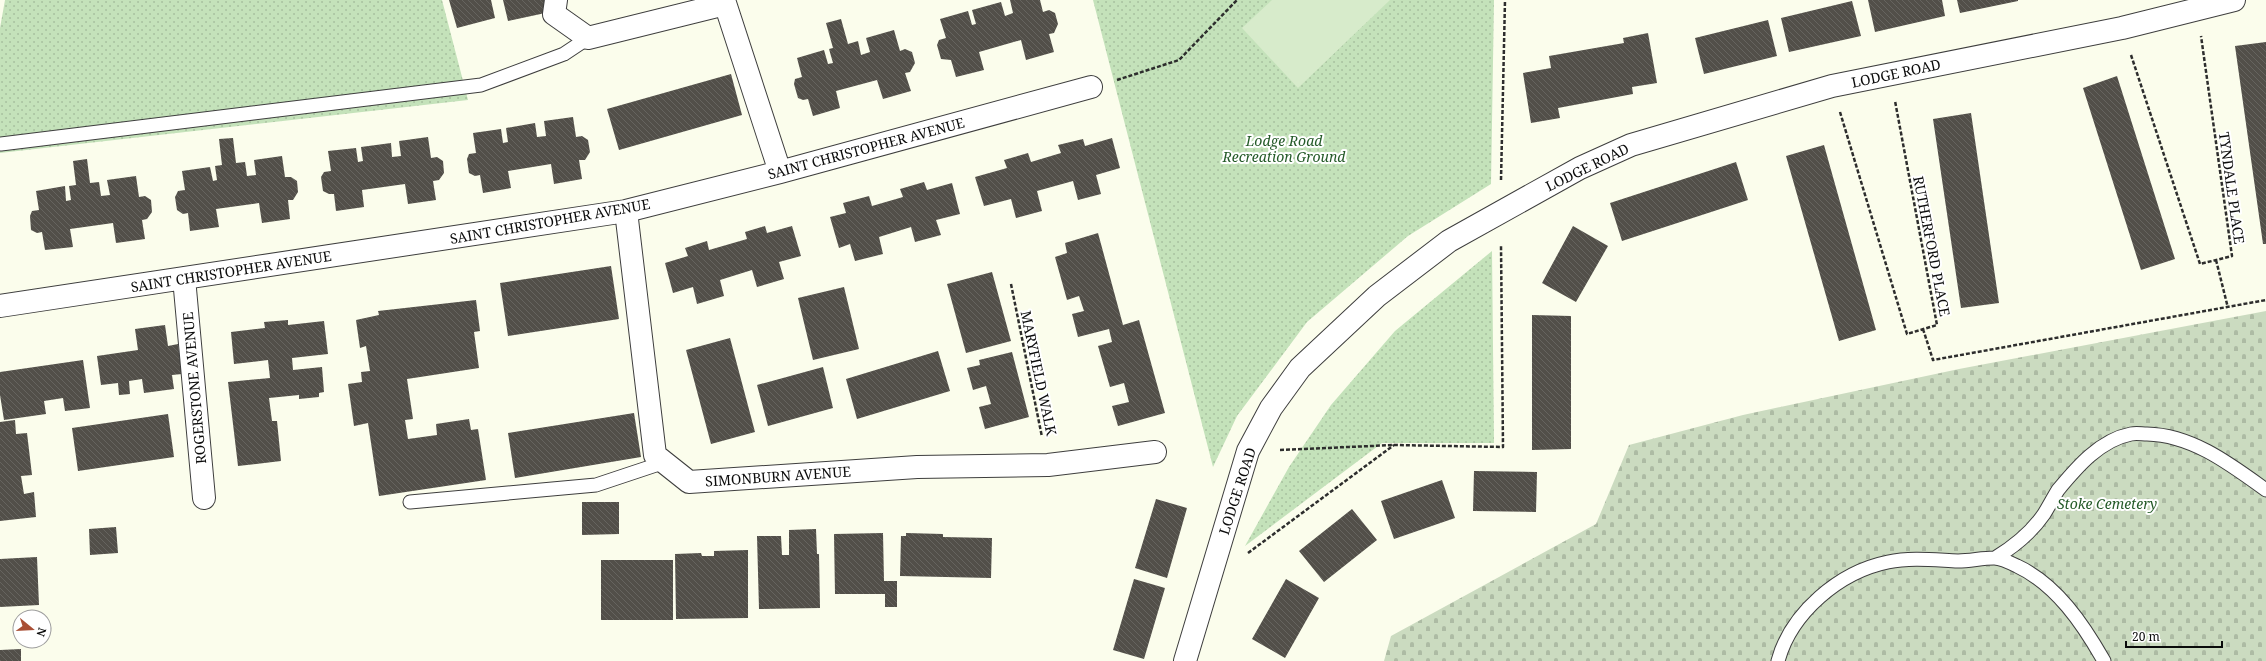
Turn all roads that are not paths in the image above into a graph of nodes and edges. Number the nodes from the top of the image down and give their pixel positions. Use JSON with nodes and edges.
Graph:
{"nodes":[{"id":1,"x":556,"y":0,"type":"edge"},
{"id":2,"x":2234,"y":0,"type":"edge"},
{"id":3,"x":725,"y":2,"type":"edge"},
{"id":4,"x":2161,"y":9,"type":"edge"},
{"id":5,"x":588,"y":38,"type":"junction"},
{"id":6,"x":1091,"y":87,"type":"road end"},
{"id":7,"x":1,"y":144,"type":"edge"},
{"id":8,"x":780,"y":172,"type":"junction"},
{"id":9,"x":626,"y":211,"type":"junction"},
{"id":10,"x":184,"y":278,"type":"junction"},
{"id":11,"x":0,"y":306,"type":"edge"},
{"id":12,"x":1155,"y":452,"type":"dead end"},
{"id":13,"x":665,"y":462,"type":"junction"},
{"id":14,"x":2266,"y":490,"type":"edge"},
{"id":15,"x":204,"y":498,"type":"dead end"},
{"id":16,"x":410,"y":502,"type":"dead end"},
{"id":17,"x":1995,"y":558,"type":"junction"},
{"id":18,"x":1184,"y":661,"type":"edge"},
{"id":19,"x":1778,"y":661,"type":"edge"},
{"id":20,"x":2104,"y":661,"type":"edge"}],
"edges":[{"from":1,"to":5,"type":"street"},
{"from":2,"to":4,"type":"street","name":"LODGE ROAD"},
{"from":3,"to":5,"type":"street"},
{"from":3,"to":8,"type":"street"},
{"from":4,"to":18,"type":"street","name":"LODGE ROAD"},
{"from":5,"to":7,"type":"lane"},
{"from":6,"to":8,"type":"street","name":"SAINT CHRISTOPHER AVENUE"},
{"from":8,"to":9,"type":"street","name":"SAINT CHRISTOPHER AVENUE"},
{"from":9,"to":10,"type":"street","name":"SAINT CHRISTOPHER AVENUE"},
{"from":9,"to":13,"type":"street","name":"SIMONBURN AVENUE"},
{"from":10,"to":11,"type":"street","name":"SAINT CHRISTOPHER AVENUE"},
{"from":10,"to":15,"type":"street","name":"ROGERSTONE AVENUE"},
{"from":12,"to":13,"type":"street","name":"SIMONBURN AVENUE"},
{"from":13,"to":16,"type":"lane"},
{"from":14,"to":17,"type":"lane"},
{"from":17,"to":19,"type":"lane"},
{"from":17,"to":20,"type":"lane"}]}
